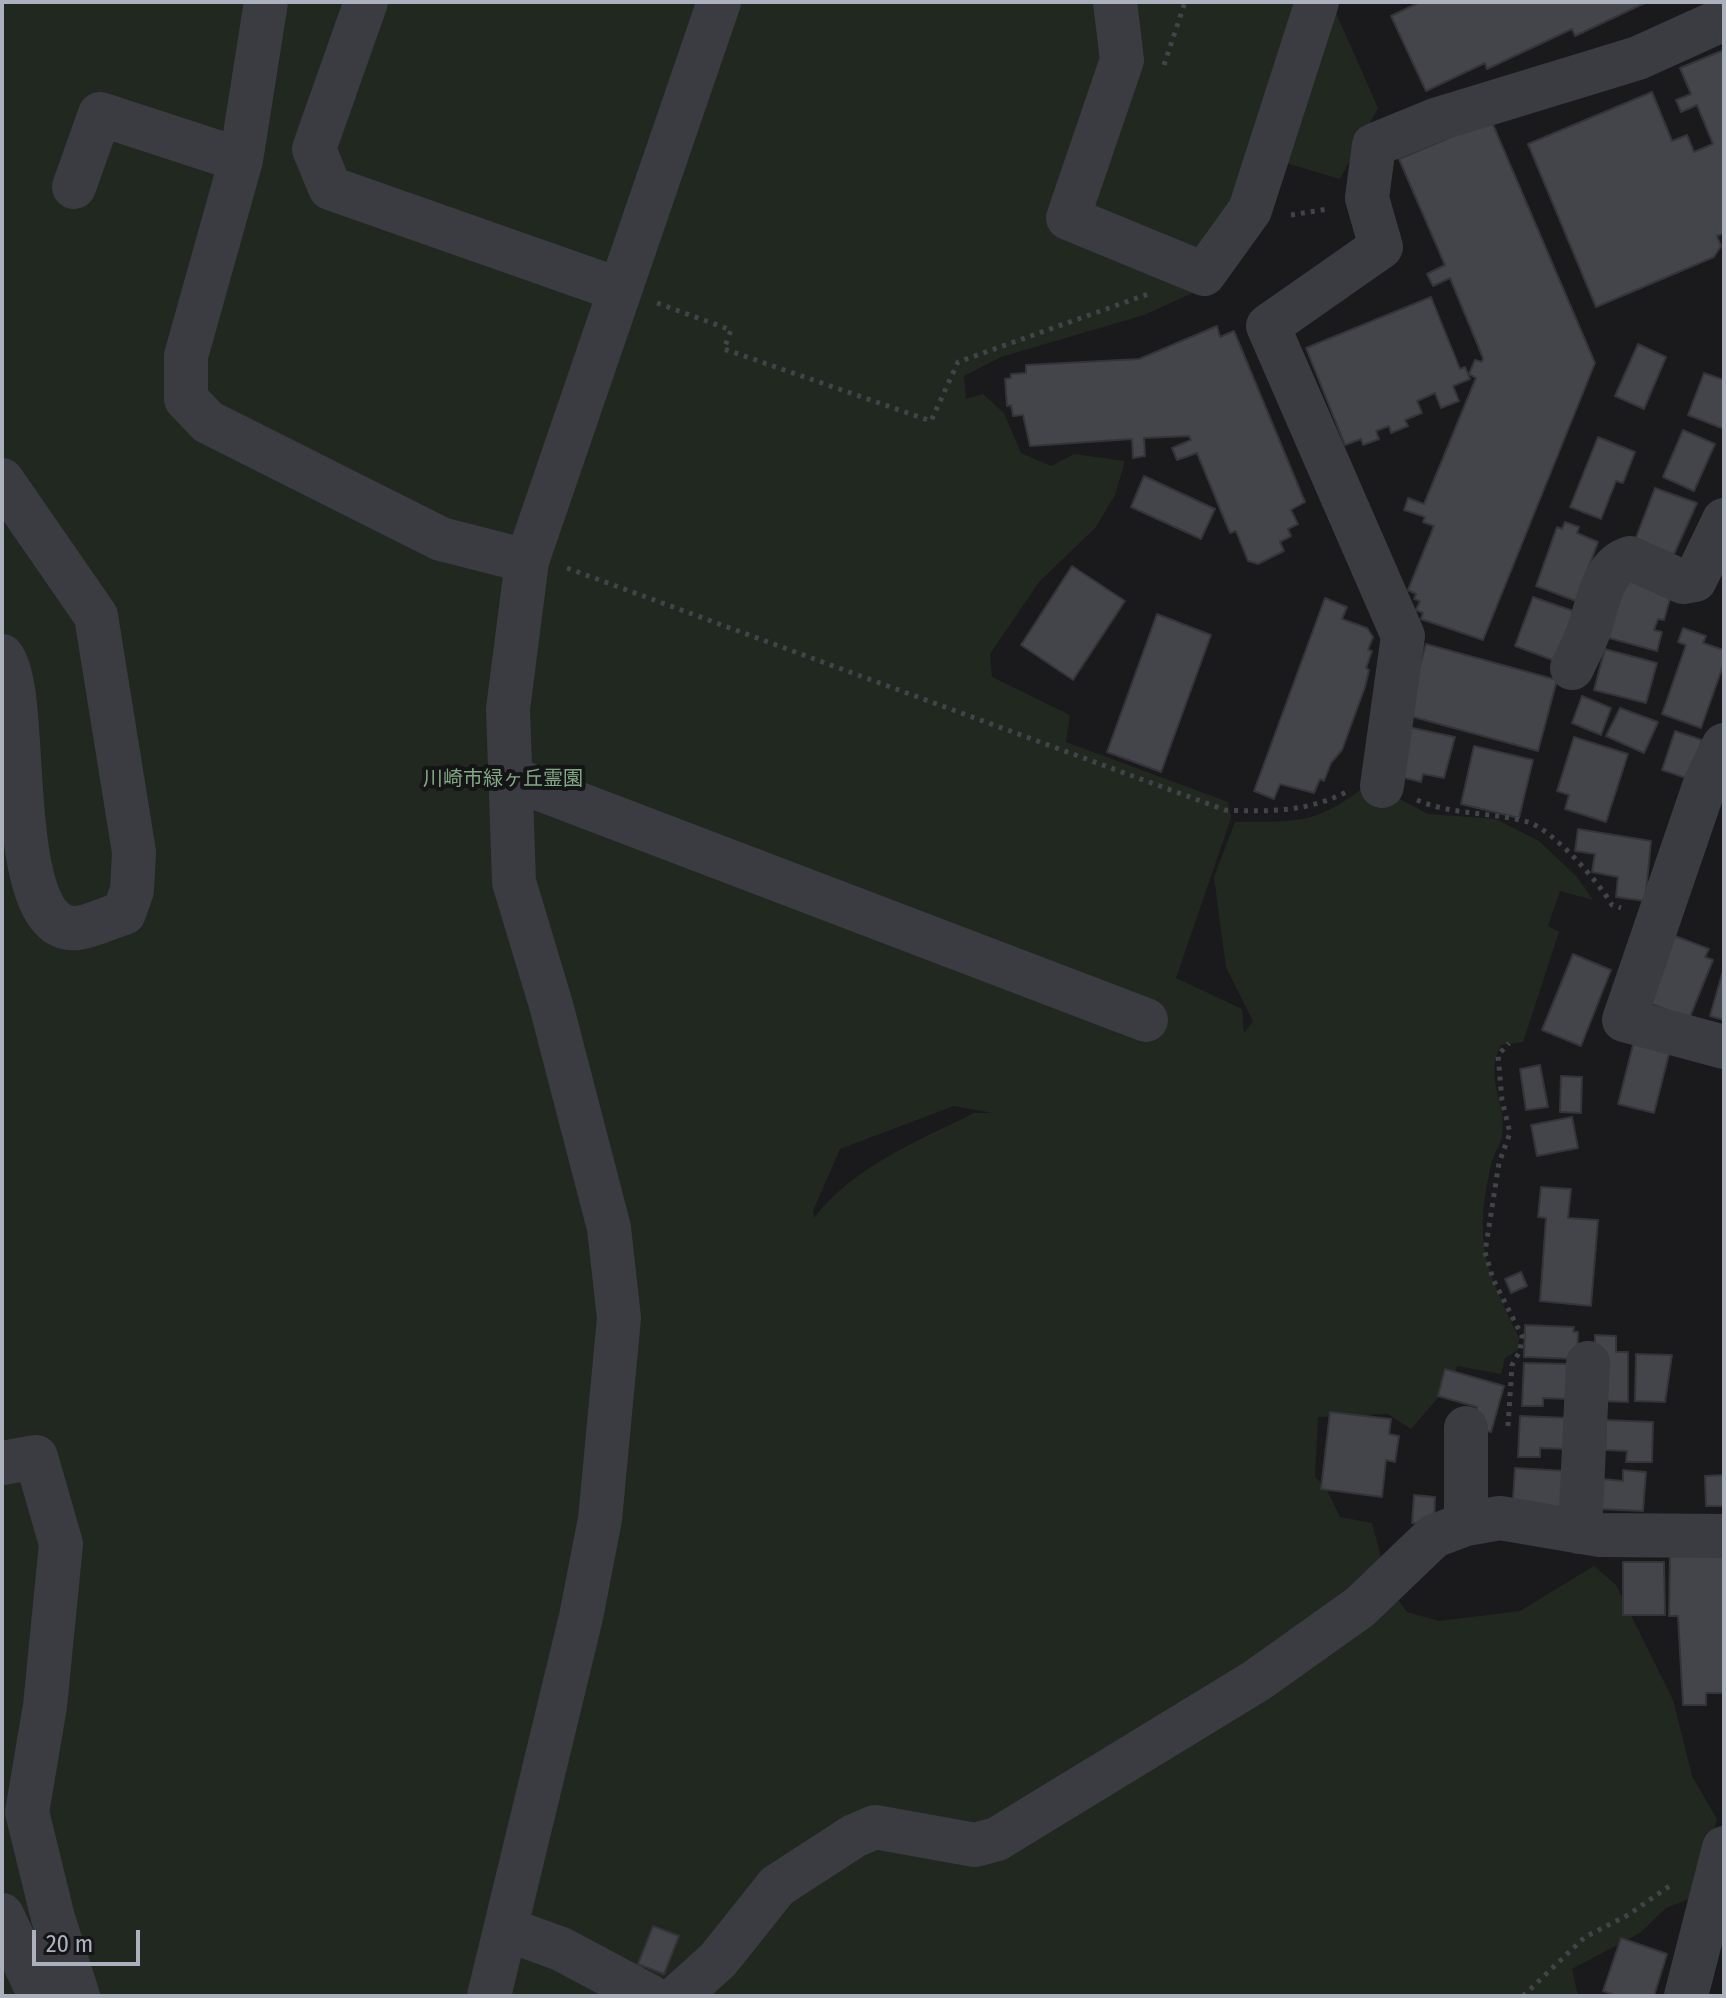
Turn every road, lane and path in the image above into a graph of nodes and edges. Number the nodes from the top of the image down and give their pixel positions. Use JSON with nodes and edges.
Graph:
{"nodes":[{"id":1,"x":266,"y":2,"type":"edge"},
{"id":2,"x":366,"y":2,"type":"edge"},
{"id":3,"x":719,"y":2,"type":"edge"},
{"id":4,"x":1115,"y":2,"type":"edge"},
{"id":5,"x":1317,"y":2,"type":"edge"},
{"id":6,"x":1724,"y":19,"type":"edge"},
{"id":7,"x":241,"y":160,"type":"junction"},
{"id":8,"x":74,"y":187,"type":"dead end"},
{"id":9,"x":1367,"y":198,"type":"junction"},
{"id":10,"x":1286,"y":216,"type":"dead end"},
{"id":11,"x":1204,"y":274,"type":"junction"},
{"id":12,"x":635,"y":295,"type":"junction"},
{"id":13,"x":2,"y":480,"type":"edge"},
{"id":14,"x":1724,"y":520,"type":"edge"},
{"id":15,"x":527,"y":561,"type":"junction"},
{"id":16,"x":2,"y":656,"type":"edge"},
{"id":17,"x":1572,"y":668,"type":"dead end"},
{"id":18,"x":1724,"y":745,"type":"edge"},
{"id":19,"x":511,"y":778,"type":"junction"},
{"id":20,"x":1383,"y":781,"type":"junction"},
{"id":21,"x":1659,"y":920,"type":"junction"},
{"id":22,"x":1146,"y":1020,"type":"dead end"},
{"id":23,"x":1509,"y":1043,"type":"dead end"},
{"id":24,"x":1724,"y":1047,"type":"edge"},
{"id":25,"x":1588,"y":1363,"type":"dead end"},
{"id":26,"x":1466,"y":1437,"type":"joint"},
{"id":27,"x":2,"y":1463,"type":"edge"},
{"id":28,"x":1466,"y":1524,"type":"junction"},
{"id":29,"x":1580,"y":1532,"type":"junction"},
{"id":30,"x":1724,"y":1536,"type":"edge"},
{"id":31,"x":1724,"y":1848,"type":"edge"},
{"id":32,"x":1675,"y":1878,"type":"dead end"},
{"id":33,"x":2,"y":1915,"type":"edge"},
{"id":34,"x":506,"y":1929,"type":"junction"},
{"id":35,"x":40,"y":1996,"type":"edge"},
{"id":36,"x":78,"y":1996,"type":"edge"},
{"id":37,"x":489,"y":1996,"type":"edge"},
{"id":38,"x":649,"y":1996,"type":"edge"},
{"id":39,"x":678,"y":1996,"type":"edge"},
{"id":40,"x":1523,"y":1996,"type":"edge"},
{"id":41,"x":1686,"y":1996,"type":"edge"}],
"edges":[{"from":1,"to":7,"type":"street"},
{"from":2,"to":12,"type":"street"},
{"from":3,"to":12,"type":"street"},
{"from":4,"to":11,"type":"street"},
{"from":5,"to":11,"type":"street"},
{"from":6,"to":9,"type":"street"},
{"from":7,"to":8,"type":"street"},
{"from":7,"to":15,"type":"street"},
{"from":9,"to":10,"type":"path"},
{"from":9,"to":20,"type":"street"},
{"from":11,"to":12,"type":"path"},
{"from":12,"to":15,"type":"street"},
{"from":13,"to":16,"type":"street"},
{"from":14,"to":17,"type":"street"},
{"from":15,"to":19,"type":"street"},
{"from":15,"to":20,"type":"path"},
{"from":18,"to":21,"type":"street"},
{"from":19,"to":22,"type":"street"},
{"from":19,"to":34,"type":"street"},
{"from":20,"to":21,"type":"path"},
{"from":21,"to":24,"type":"street"},
{"from":23,"to":26,"type":"path"},
{"from":25,"to":29,"type":"street"},
{"from":26,"to":28,"type":"street"},
{"from":27,"to":36,"type":"street"},
{"from":28,"to":29,"type":"street"},
{"from":28,"to":39,"type":"street"},
{"from":29,"to":30,"type":"street"},
{"from":31,"to":41,"type":"street"},
{"from":32,"to":40,"type":"path"},
{"from":33,"to":35,"type":"street"},
{"from":34,"to":37,"type":"street"},
{"from":34,"to":38,"type":"street"}]}
